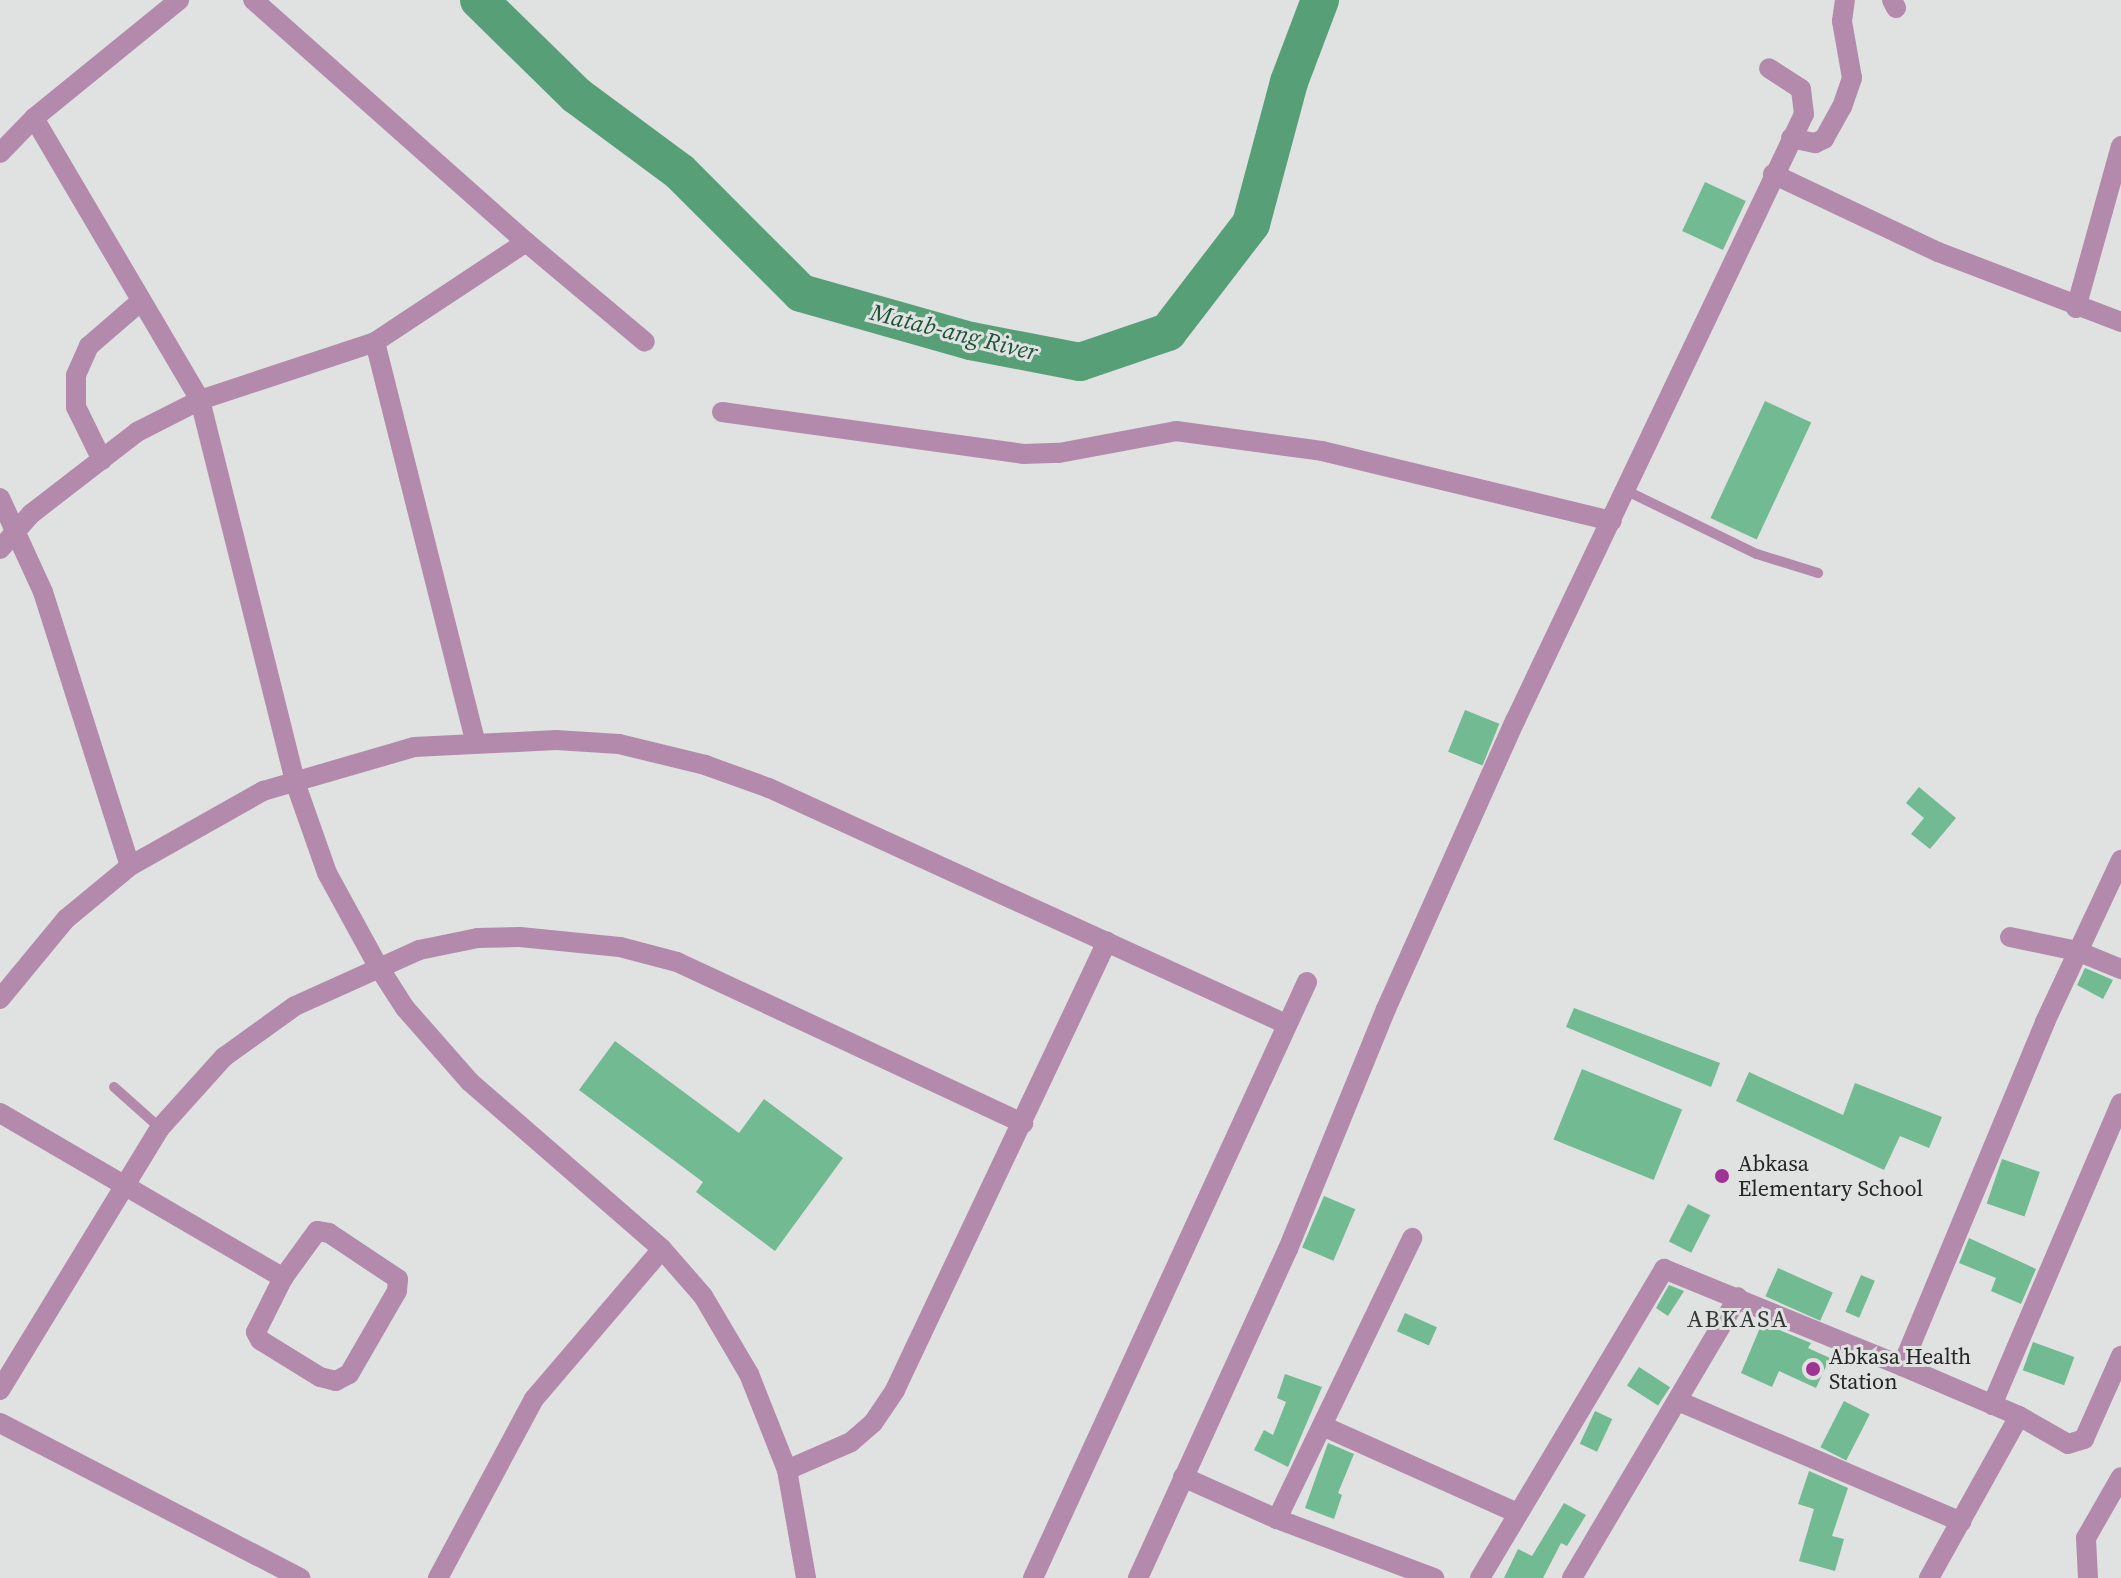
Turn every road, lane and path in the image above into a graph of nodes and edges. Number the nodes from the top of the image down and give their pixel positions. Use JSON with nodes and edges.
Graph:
{"nodes":[{"id":1,"x":179,"y":0,"type":"edge"},
{"id":2,"x":253,"y":0,"type":"edge"},
{"id":3,"x":1845,"y":0,"type":"edge"},
{"id":4,"x":1769,"y":68,"type":"dead end"},
{"id":5,"x":34,"y":118,"type":"junction"},
{"id":6,"x":1791,"y":138,"type":"junction"},
{"id":7,"x":2121,"y":146,"type":"edge"},
{"id":8,"x":0,"y":153,"type":"edge"},
{"id":9,"x":1773,"y":174,"type":"junction"},
{"id":10,"x":526,"y":242,"type":"junction"},
{"id":11,"x":141,"y":301,"type":"junction"},
{"id":12,"x":2076,"y":308,"type":"junction"},
{"id":13,"x":2121,"y":322,"type":"edge"},
{"id":14,"x":375,"y":342,"type":"junction"},
{"id":15,"x":645,"y":342,"type":"dead end"},
{"id":16,"x":200,"y":400,"type":"junction"},
{"id":17,"x":722,"y":412,"type":"dead end"},
{"id":18,"x":102,"y":460,"type":"junction"},
{"id":19,"x":1627,"y":491,"type":"junction"},
{"id":20,"x":0,"y":498,"type":"edge"},
{"id":21,"x":1612,"y":521,"type":"junction"},
{"id":22,"x":17,"y":530,"type":"junction"},
{"id":23,"x":0,"y":549,"type":"edge"},
{"id":24,"x":1818,"y":573,"type":"dead end"},
{"id":25,"x":475,"y":740,"type":"junction"},
{"id":26,"x":295,"y":782,"type":"junction"},
{"id":27,"x":2121,"y":860,"type":"edge"},
{"id":28,"x":130,"y":866,"type":"junction"},
{"id":29,"x":2010,"y":937,"type":"dead end"},
{"id":30,"x":1107,"y":942,"type":"junction"},
{"id":31,"x":2077,"y":951,"type":"junction"},
{"id":32,"x":378,"y":966,"type":"junction"},
{"id":33,"x":2121,"y":969,"type":"edge"},
{"id":34,"x":1307,"y":982,"type":"dead end"},
{"id":35,"x":0,"y":999,"type":"edge"},
{"id":36,"x":1284,"y":1023,"type":"junction"},
{"id":37,"x":114,"y":1087,"type":"dead end"},
{"id":38,"x":2121,"y":1103,"type":"edge"},
{"id":39,"x":0,"y":1113,"type":"edge"},
{"id":40,"x":1023,"y":1123,"type":"junction"},
{"id":41,"x":160,"y":1128,"type":"junction"},
{"id":42,"x":125,"y":1184,"type":"junction"},
{"id":43,"x":1412,"y":1238,"type":"dead end"},
{"id":44,"x":662,"y":1249,"type":"junction"},
{"id":45,"x":283,"y":1278,"type":"junction"},
{"id":46,"x":1738,"y":1297,"type":"junction"},
{"id":47,"x":2121,"y":1356,"type":"edge"},
{"id":48,"x":1902,"y":1366,"type":"junction"},
{"id":49,"x":0,"y":1390,"type":"edge"},
{"id":50,"x":1678,"y":1401,"type":"junction"},
{"id":51,"x":1992,"y":1405,"type":"junction"},
{"id":52,"x":2019,"y":1416,"type":"junction"},
{"id":53,"x":0,"y":1423,"type":"edge"},
{"id":54,"x":1325,"y":1427,"type":"junction"},
{"id":55,"x":787,"y":1470,"type":"junction"},
{"id":56,"x":1183,"y":1477,"type":"junction"},
{"id":57,"x":2121,"y":1477,"type":"edge"},
{"id":58,"x":1517,"y":1513,"type":"junction"},
{"id":59,"x":1277,"y":1519,"type":"junction"},
{"id":60,"x":1961,"y":1522,"type":"junction"},
{"id":61,"x":2086,"y":1576,"type":"edge"},
{"id":62,"x":300,"y":1578,"type":"edge"},
{"id":63,"x":438,"y":1578,"type":"edge"},
{"id":64,"x":806,"y":1578,"type":"edge"},
{"id":65,"x":1033,"y":1578,"type":"edge"},
{"id":66,"x":1138,"y":1578,"type":"edge"},
{"id":67,"x":1434,"y":1578,"type":"edge"},
{"id":68,"x":1480,"y":1578,"type":"edge"},
{"id":69,"x":1572,"y":1578,"type":"edge"},
{"id":70,"x":1929,"y":1578,"type":"edge"}],
"edges":[{"from":1,"to":5,"type":"street"},
{"from":2,"to":10,"type":"street"},
{"from":3,"to":6,"type":"street"},
{"from":4,"to":6,"type":"street"},
{"from":5,"to":8,"type":"street"},
{"from":5,"to":11,"type":"street"},
{"from":6,"to":9,"type":"street"},
{"from":7,"to":12,"type":"street"},
{"from":9,"to":12,"type":"street"},
{"from":9,"to":19,"type":"street"},
{"from":10,"to":14,"type":"street"},
{"from":10,"to":15,"type":"street"},
{"from":11,"to":16,"type":"street"},
{"from":11,"to":18,"type":"street"},
{"from":12,"to":13,"type":"street"},
{"from":14,"to":16,"type":"street"},
{"from":14,"to":25,"type":"street"},
{"from":16,"to":18,"type":"street"},
{"from":16,"to":26,"type":"street"},
{"from":17,"to":21,"type":"street"},
{"from":18,"to":22,"type":"street"},
{"from":19,"to":21,"type":"street"},
{"from":19,"to":24,"type":"lane"},
{"from":20,"to":22,"type":"street"},
{"from":21,"to":56,"type":"street"},
{"from":22,"to":23,"type":"street"},
{"from":22,"to":28,"type":"street"},
{"from":25,"to":26,"type":"street"},
{"from":25,"to":30,"type":"street"},
{"from":26,"to":28,"type":"street"},
{"from":26,"to":32,"type":"street"},
{"from":27,"to":31,"type":"street"},
{"from":28,"to":35,"type":"street"},
{"from":29,"to":31,"type":"street"},
{"from":30,"to":36,"type":"street"},
{"from":30,"to":40,"type":"street"},
{"from":31,"to":33,"type":"street"},
{"from":31,"to":48,"type":"street"},
{"from":32,"to":40,"type":"street"},
{"from":32,"to":41,"type":"street"},
{"from":32,"to":44,"type":"street"},
{"from":34,"to":36,"type":"street"},
{"from":36,"to":65,"type":"street"},
{"from":37,"to":41,"type":"lane"},
{"from":38,"to":51,"type":"street"},
{"from":39,"to":42,"type":"street"},
{"from":40,"to":55,"type":"street"},
{"from":41,"to":42,"type":"street"},
{"from":42,"to":45,"type":"street"},
{"from":42,"to":49,"type":"street"},
{"from":43,"to":54,"type":"street"},
{"from":44,"to":55,"type":"street"},
{"from":44,"to":63,"type":"street"},
{"from":45,"to":45,"type":"street"},
{"from":46,"to":48,"type":"street"},
{"from":46,"to":50,"type":"street"},
{"from":46,"to":58,"type":"street"},
{"from":47,"to":52,"type":"street"},
{"from":48,"to":51,"type":"street"},
{"from":50,"to":60,"type":"street"},
{"from":50,"to":69,"type":"street"},
{"from":51,"to":52,"type":"street"},
{"from":52,"to":60,"type":"street"},
{"from":53,"to":62,"type":"street"},
{"from":54,"to":58,"type":"street"},
{"from":54,"to":59,"type":"street"},
{"from":55,"to":64,"type":"street"},
{"from":56,"to":59,"type":"street"},
{"from":56,"to":66,"type":"street"},
{"from":57,"to":61,"type":"street"},
{"from":58,"to":68,"type":"street"},
{"from":59,"to":67,"type":"street"},
{"from":60,"to":70,"type":"street"}]}
